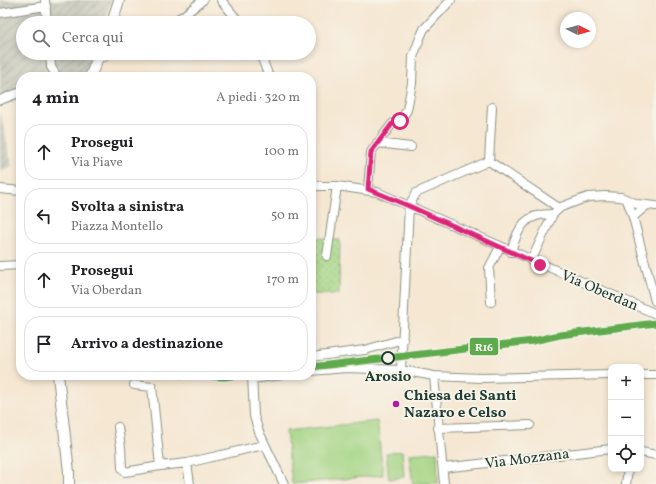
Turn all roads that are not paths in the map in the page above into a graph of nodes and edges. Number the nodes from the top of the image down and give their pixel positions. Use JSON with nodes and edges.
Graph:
{"nodes":[{"id":1,"x":122,"y":0,"type":"edge"},
{"id":2,"x":203,"y":0,"type":"edge"},
{"id":3,"x":221,"y":0,"type":"edge"},
{"id":4,"x":451,"y":0,"type":"edge"},
{"id":5,"x":45,"y":3,"type":"edge"},
{"id":6,"x":0,"y":13,"type":"edge"},
{"id":7,"x":46,"y":16,"type":"edge"},
{"id":8,"x":116,"y":16,"type":"edge"},
{"id":9,"x":183,"y":16,"type":"edge"},
{"id":10,"x":234,"y":16,"type":"edge"},
{"id":11,"x":50,"y":60,"type":"edge"},
{"id":12,"x":98,"y":60,"type":"edge"},
{"id":13,"x":100,"y":60,"type":"edge"},
{"id":14,"x":101,"y":60,"type":"edge"},
{"id":15,"x":263,"y":60,"type":"edge"},
{"id":16,"x":54,"y":72,"type":"edge"},
{"id":17,"x":89,"y":72,"type":"edge"},
{"id":18,"x":93,"y":72,"type":"edge"},
{"id":19,"x":98,"y":72,"type":"edge"},
{"id":20,"x":267,"y":72,"type":"edge"},
{"id":21,"x":16,"y":94,"type":"edge"},
{"id":22,"x":0,"y":100,"type":"edge"},
{"id":23,"x":492,"y":106,"type":"dead end"},
{"id":24,"x":377,"y":143,"type":"junction"},
{"id":25,"x":411,"y":147,"type":"dead end"},
{"id":26,"x":488,"y":161,"type":"junction"},
{"id":27,"x":316,"y":186,"type":"edge"},
{"id":28,"x":337,"y":186,"type":"junction"},
{"id":29,"x":0,"y":189,"type":"edge"},
{"id":30,"x":368,"y":189,"type":"junction"},
{"id":31,"x":16,"y":191,"type":"edge"},
{"id":32,"x":628,"y":200,"type":"junction"},
{"id":33,"x":647,"y":205,"type":"junction"},
{"id":34,"x":409,"y":206,"type":"junction"},
{"id":35,"x":656,"y":206,"type":"edge"},
{"id":36,"x":556,"y":211,"type":"junction"},
{"id":37,"x":633,"y":217,"type":"junction"},
{"id":38,"x":500,"y":247,"type":"junction"},
{"id":39,"x":511,"y":252,"type":"junction"},
{"id":40,"x":327,"y":256,"type":"dead end"},
{"id":41,"x":531,"y":261,"type":"junction"},
{"id":42,"x":0,"y":266,"type":"edge"},
{"id":43,"x":16,"y":266,"type":"edge"},
{"id":44,"x":654,"y":287,"type":"edge"},
{"id":45,"x":491,"y":302,"type":"dead end"},
{"id":46,"x":656,"y":302,"type":"edge"},
{"id":47,"x":645,"y":310,"type":"junction"},
{"id":48,"x":656,"y":314,"type":"edge"},
{"id":49,"x":403,"y":339,"type":"junction"},
{"id":50,"x":316,"y":355,"type":"edge"},
{"id":51,"x":401,"y":370,"type":"junction"},
{"id":52,"x":316,"y":371,"type":"edge"},
{"id":53,"x":608,"y":375,"type":"edge"},
{"id":54,"x":644,"y":375,"type":"edge"},
{"id":55,"x":656,"y":375,"type":"edge"},
{"id":56,"x":434,"y":376,"type":"junction"},
{"id":57,"x":59,"y":380,"type":"edge"},
{"id":58,"x":252,"y":380,"type":"edge"},
{"id":59,"x":134,"y":385,"type":"dead end"},
{"id":60,"x":530,"y":425,"type":"dead end"},
{"id":61,"x":118,"y":427,"type":"dead end"},
{"id":62,"x":438,"y":428,"type":"junction"},
{"id":63,"x":264,"y":445,"type":"junction"},
{"id":64,"x":608,"y":448,"type":"edge"},
{"id":65,"x":644,"y":452,"type":"edge"},
{"id":66,"x":656,"y":454,"type":"edge"},
{"id":67,"x":187,"y":463,"type":"junction"},
{"id":68,"x":160,"y":466,"type":"junction"},
{"id":69,"x":443,"y":468,"type":"junction"},
{"id":70,"x":628,"y":472,"type":"edge"},
{"id":71,"x":69,"y":484,"type":"edge"},
{"id":72,"x":190,"y":484,"type":"edge"},
{"id":73,"x":284,"y":484,"type":"edge"},
{"id":74,"x":444,"y":484,"type":"edge"},
{"id":75,"x":626,"y":484,"type":"edge"}],
"edges":[{"from":1,"to":8,"type":"main road"},
{"from":2,"to":9,"type":"street"},
{"from":3,"to":10,"type":"street"},
{"from":4,"to":24,"type":"street"},
{"from":5,"to":6,"type":"street"},
{"from":5,"to":7,"type":"street"},
{"from":11,"to":16,"type":"street"},
{"from":12,"to":17,"type":"street"},
{"from":13,"to":18,"type":"main road"},
{"from":14,"to":19,"type":"main road"},
{"from":15,"to":20,"type":"street"},
{"from":21,"to":22,"type":"street"},
{"from":23,"to":26,"type":"street"},
{"from":24,"to":25,"type":"street"},
{"from":24,"to":30,"type":"street"},
{"from":26,"to":34,"type":"street"},
{"from":26,"to":36,"type":"street"},
{"from":27,"to":28,"type":"street","name":"Via Oberdan"},
{"from":28,"to":30,"type":"street","name":"Via Oberdan"},
{"from":28,"to":40,"type":"street"},
{"from":29,"to":31,"type":"street"},
{"from":30,"to":34,"type":"street","name":"Via Oberdan"},
{"from":32,"to":33,"type":"street"},
{"from":32,"to":36,"type":"street"},
{"from":32,"to":37,"type":"street"},
{"from":33,"to":35,"type":"street"},
{"from":33,"to":37,"type":"street"},
{"from":34,"to":38,"type":"street","name":"Via Oberdan"},
{"from":34,"to":49,"type":"street"},
{"from":36,"to":39,"type":"street"},
{"from":36,"to":41,"type":"street"},
{"from":37,"to":44,"type":"street"},
{"from":38,"to":39,"type":"street","name":"Via Oberdan"},
{"from":38,"to":45,"type":"street"},
{"from":39,"to":41,"type":"street","name":"Via Oberdan"},
{"from":41,"to":47,"type":"street","name":"Via Oberdan"},
{"from":42,"to":43,"type":"street"},
{"from":44,"to":46,"type":"street"},
{"from":46,"to":47,"type":"street"},
{"from":47,"to":48,"type":"street","name":"Via Oberdan"},
{"from":49,"to":50,"type":"street"},
{"from":49,"to":51,"type":"street"},
{"from":51,"to":52,"type":"street"},
{"from":51,"to":56,"type":"street"},
{"from":53,"to":56,"type":"street"},
{"from":54,"to":55,"type":"street"},
{"from":56,"to":62,"type":"street"},
{"from":57,"to":71,"type":"main road"},
{"from":58,"to":63,"type":"street"},
{"from":59,"to":68,"type":"street"},
{"from":60,"to":62,"type":"street"},
{"from":61,"to":68,"type":"street"},
{"from":62,"to":69,"type":"street"},
{"from":63,"to":67,"type":"street"},
{"from":63,"to":73,"type":"street"},
{"from":64,"to":69,"type":"street","name":"Via Mozzana"},
{"from":65,"to":66,"type":"street"},
{"from":67,"to":68,"type":"street"},
{"from":67,"to":72,"type":"street"},
{"from":69,"to":74,"type":"street"},
{"from":70,"to":75,"type":"street"}]}
